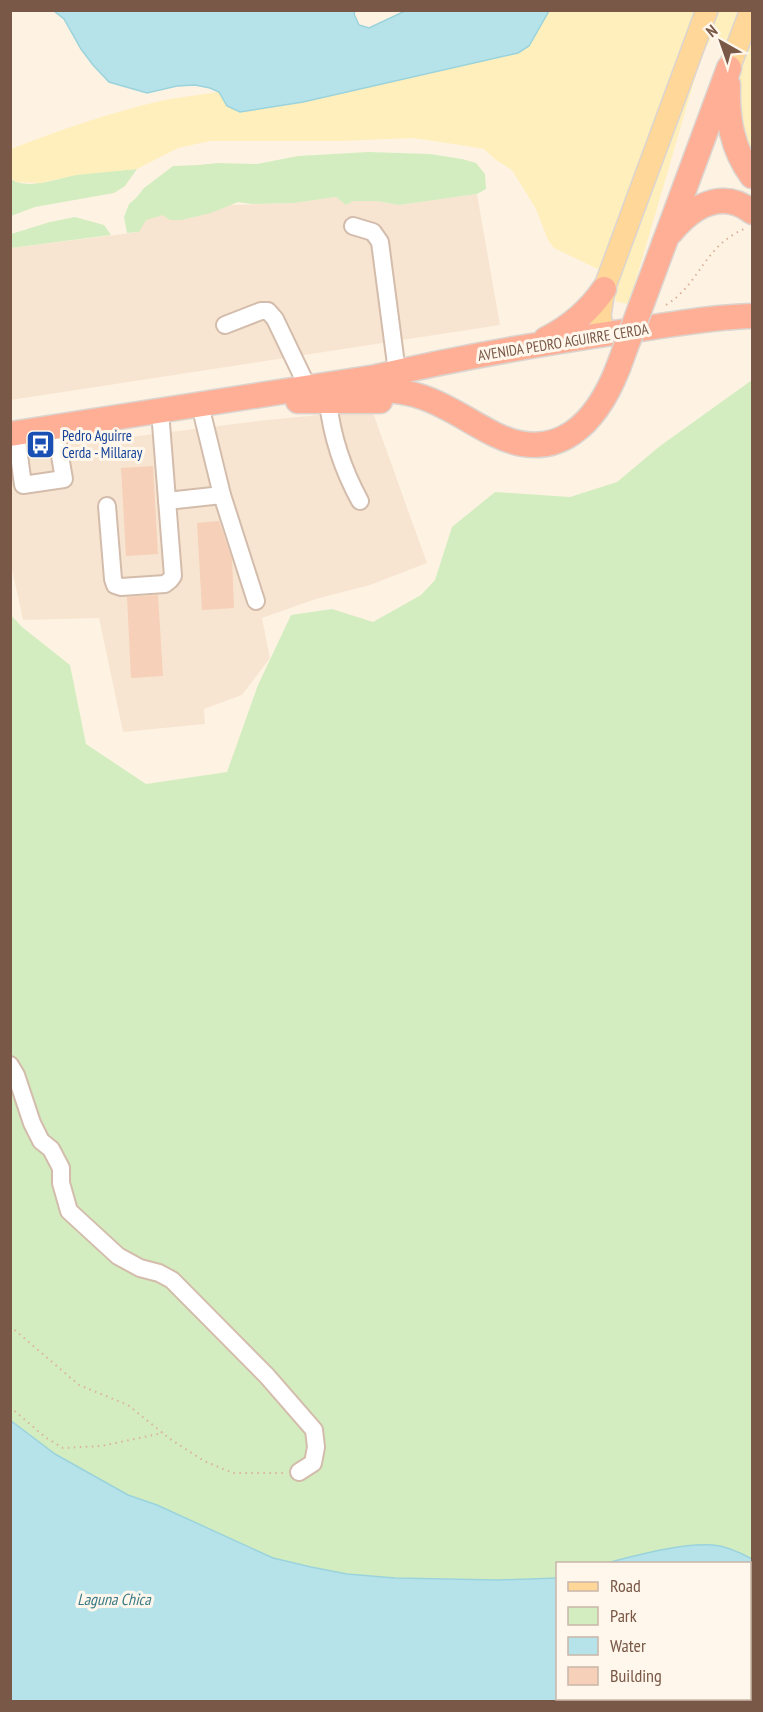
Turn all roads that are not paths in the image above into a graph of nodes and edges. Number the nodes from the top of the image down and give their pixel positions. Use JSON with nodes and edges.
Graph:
{"nodes":[{"id":1,"x":707,"y":10,"type":"edge"},
{"id":2,"x":751,"y":10,"type":"edge"},
{"id":3,"x":729,"y":68,"type":"junction"},
{"id":4,"x":753,"y":176,"type":"edge"},
{"id":5,"x":753,"y":212,"type":"edge"},
{"id":6,"x":353,"y":226,"type":"dead end"},
{"id":7,"x":665,"y":241,"type":"junction"},
{"id":8,"x":604,"y":289,"type":"junction"},
{"id":9,"x":753,"y":297,"type":"edge"},
{"id":10,"x":753,"y":316,"type":"edge"},
{"id":11,"x":696,"y":321,"type":"junction"},
{"id":12,"x":225,"y":325,"type":"dead end"},
{"id":13,"x":753,"y":328,"type":"edge"},
{"id":14,"x":528,"y":347,"type":"junction"},
{"id":15,"x":611,"y":350,"type":"junction"},
{"id":16,"x":387,"y":375,"type":"junction"},
{"id":17,"x":308,"y":388,"type":"junction"},
{"id":18,"x":239,"y":399,"type":"junction"},
{"id":19,"x":328,"y":402,"type":"junction"},
{"id":20,"x":200,"y":405,"type":"junction"},
{"id":21,"x":160,"y":411,"type":"junction"},
{"id":22,"x":55,"y":427,"type":"junction"},
{"id":23,"x":486,"y":429,"type":"junction"},
{"id":24,"x":13,"y":434,"type":"edge"},
{"id":25,"x":222,"y":495,"type":"junction"},
{"id":26,"x":167,"y":501,"type":"junction"},
{"id":27,"x":360,"y":501,"type":"dead end"},
{"id":28,"x":107,"y":506,"type":"dead end"},
{"id":29,"x":256,"y":601,"type":"dead end"},
{"id":30,"x":10,"y":1065,"type":"edge"},
{"id":31,"x":300,"y":1472,"type":"road end"}],
"edges":[{"from":1,"to":8,"type":"main road"},
{"from":2,"to":3,"type":"main road"},
{"from":3,"to":4,"type":"highway"},
{"from":3,"to":7,"type":"highway"},
{"from":5,"to":7,"type":"highway"},
{"from":6,"to":16,"type":"street"},
{"from":7,"to":15,"type":"highway","bridge":true},
{"from":8,"to":14,"type":"highway"},
{"from":8,"to":15,"type":"main road"},
{"from":9,"to":11,"type":"highway"},
{"from":10,"to":11,"type":"highway","name":"AVENIDA PEDRO AGUIRRE CERDA"},
{"from":11,"to":15,"type":"highway","name":"AVENIDA PEDRO AGUIRRE CERDA"},
{"from":12,"to":17,"type":"street"},
{"from":13,"to":15,"type":"highway","name":"AVENIDA PEDRO AGUIRRE CERDA"},
{"from":14,"to":15,"type":"highway","name":"AVENIDA PEDRO AGUIRRE CERDA"},
{"from":14,"to":16,"type":"highway","name":"AVENIDA PEDRO AGUIRRE CERDA"},
{"from":15,"to":16,"type":"highway","name":"AVENIDA PEDRO AGUIRRE CERDA"},
{"from":15,"to":23,"type":"highway"},
{"from":16,"to":17,"type":"highway","name":"AVENIDA PEDRO AGUIRRE CERDA"},
{"from":17,"to":18,"type":"highway","name":"AVENIDA PEDRO AGUIRRE CERDA"},
{"from":17,"to":23,"type":"highway"},
{"from":18,"to":19,"type":"highway"},
{"from":18,"to":20,"type":"highway","name":"AVENIDA PEDRO AGUIRRE CERDA"},
{"from":19,"to":23,"type":"highway"},
{"from":19,"to":27,"type":"street"},
{"from":20,"to":21,"type":"highway","name":"AVENIDA PEDRO AGUIRRE CERDA"},
{"from":20,"to":25,"type":"street"},
{"from":21,"to":22,"type":"highway","name":"AVENIDA PEDRO AGUIRRE CERDA"},
{"from":21,"to":26,"type":"street"},
{"from":22,"to":24,"type":"highway","name":"AVENIDA PEDRO AGUIRRE CERDA"},
{"from":22,"to":24,"type":"street"},
{"from":25,"to":26,"type":"street"},
{"from":25,"to":29,"type":"street"},
{"from":26,"to":28,"type":"street"},
{"from":30,"to":31,"type":"street"}]}
